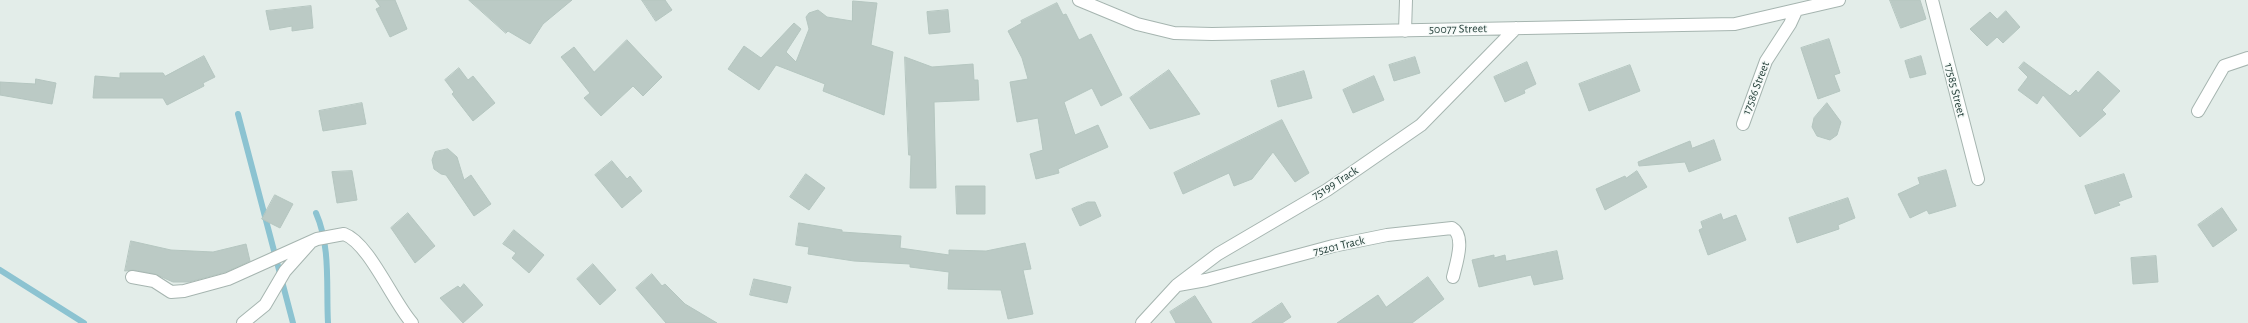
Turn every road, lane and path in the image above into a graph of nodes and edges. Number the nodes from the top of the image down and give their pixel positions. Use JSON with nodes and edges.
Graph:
{"nodes":[{"id":1,"x":1079,"y":0,"type":"edge"},
{"id":2,"x":1406,"y":0,"type":"edge"},
{"id":3,"x":1839,"y":0,"type":"edge"},
{"id":4,"x":1932,"y":0,"type":"edge"},
{"id":5,"x":1796,"y":11,"type":"junction"},
{"id":6,"x":1516,"y":28,"type":"junction"},
{"id":7,"x":1405,"y":31,"type":"junction"},
{"id":8,"x":2248,"y":58,"type":"edge"},
{"id":9,"x":2198,"y":111,"type":"dead end"},
{"id":10,"x":1743,"y":124,"type":"dead end"},
{"id":11,"x":1978,"y":180,"type":"dead end"},
{"id":12,"x":313,"y":240,"type":"junction"},
{"id":13,"x":132,"y":277,"type":"dead end"},
{"id":14,"x":1453,"y":277,"type":"dead end"},
{"id":15,"x":1177,"y":286,"type":"junction"},
{"id":16,"x":243,"y":323,"type":"edge"},
{"id":17,"x":412,"y":323,"type":"edge"},
{"id":18,"x":1142,"y":323,"type":"edge"}],
"edges":[{"from":1,"to":7,"type":"street","name":"50077 Street"},
{"from":2,"to":7,"type":"street"},
{"from":3,"to":5,"type":"street","name":"50077 Street"},
{"from":4,"to":11,"type":"street","name":"17585 Street"},
{"from":5,"to":6,"type":"street","name":"50077 Street"},
{"from":5,"to":10,"type":"street","name":"17586 Street"},
{"from":6,"to":7,"type":"street","name":"50077 Street"},
{"from":6,"to":15,"type":"street","name":"75199 Track"},
{"from":8,"to":9,"type":"street"},
{"from":12,"to":13,"type":"street"},
{"from":12,"to":16,"type":"street"},
{"from":12,"to":17,"type":"street"},
{"from":14,"to":15,"type":"street","name":"75201 Track"},
{"from":15,"to":18,"type":"street","name":"75199 Track"}]}
